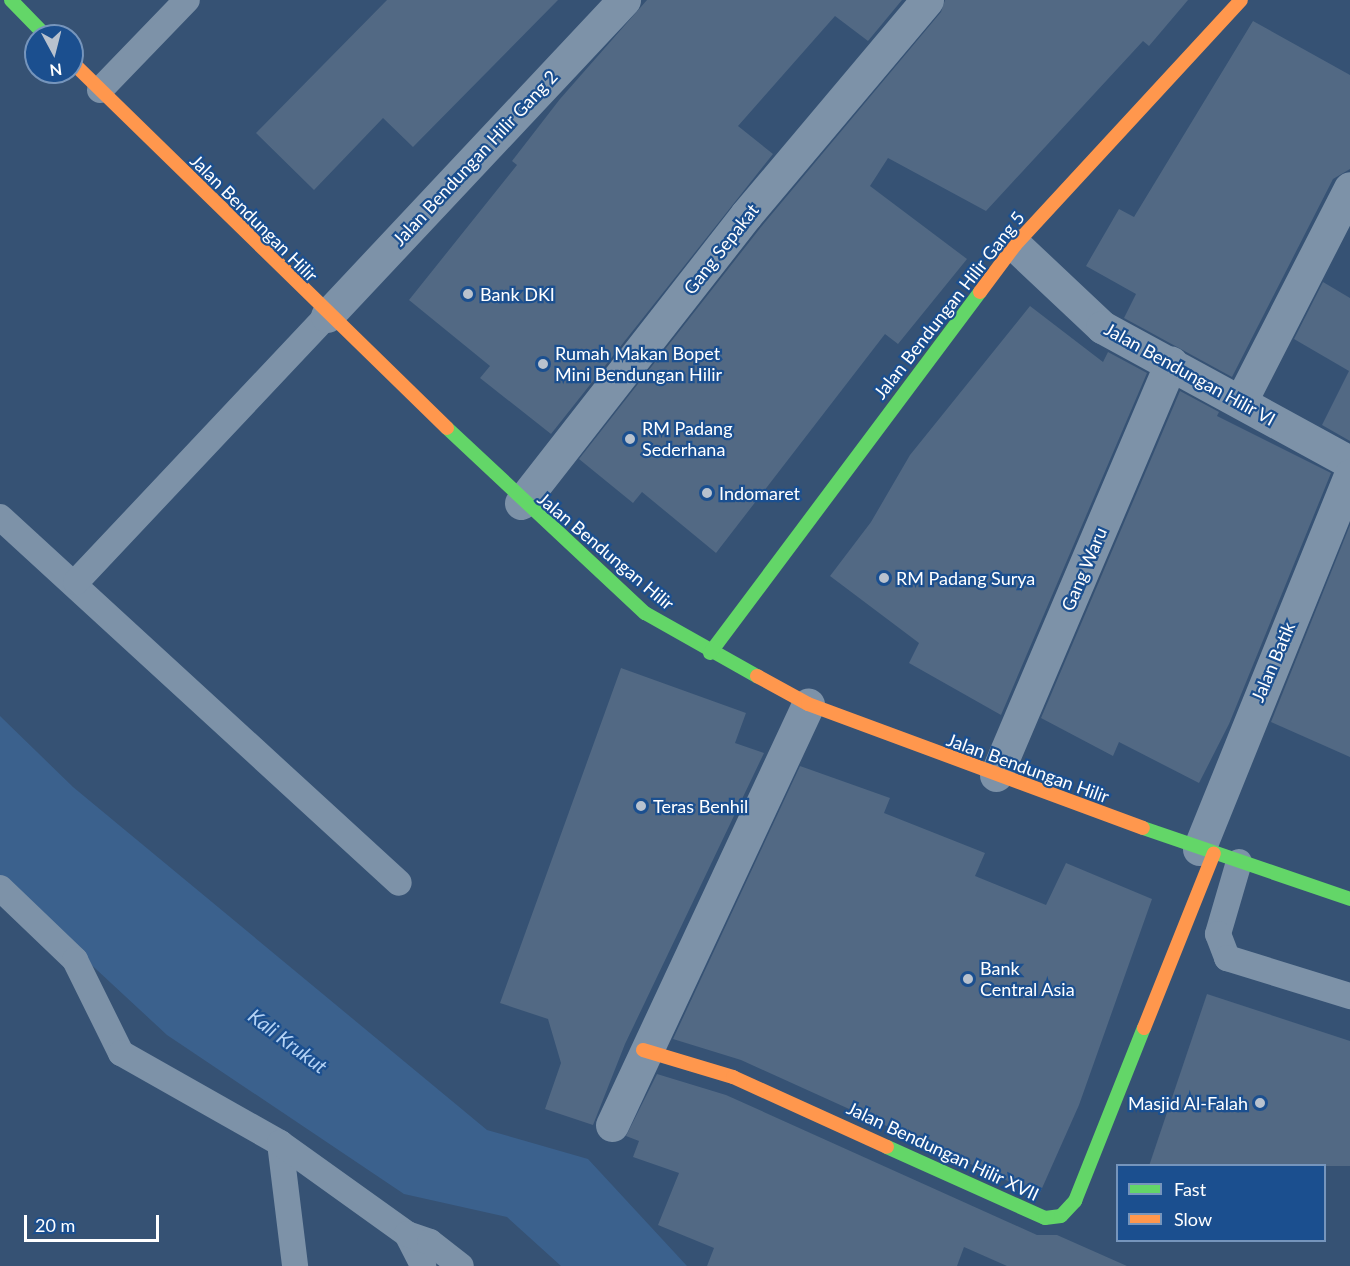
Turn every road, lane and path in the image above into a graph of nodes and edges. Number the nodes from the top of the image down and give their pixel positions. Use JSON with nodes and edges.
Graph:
{"nodes":[{"id":1,"x":10,"y":0,"type":"edge"},
{"id":2,"x":187,"y":0,"type":"edge"},
{"id":3,"x":624,"y":0,"type":"edge"},
{"id":4,"x":927,"y":0,"type":"edge"},
{"id":5,"x":1241,"y":0,"type":"edge"},
{"id":6,"x":34,"y":24,"type":"edge"},
{"id":7,"x":84,"y":74,"type":"edge"},
{"id":8,"x":100,"y":90,"type":"junction"},
{"id":9,"x":1350,"y":188,"type":"edge"},
{"id":10,"x":1015,"y":245,"type":"junction"},
{"id":11,"x":327,"y":316,"type":"junction"},
{"id":12,"x":1171,"y":363,"type":"junction"},
{"id":13,"x":1241,"y":401,"type":"junction"},
{"id":14,"x":1350,"y":462,"type":"edge"},
{"id":15,"x":1350,"y":475,"type":"edge"},
{"id":16,"x":521,"y":503,"type":"junction"},
{"id":17,"x":0,"y":517,"type":"edge"},
{"id":18,"x":76,"y":582,"type":"junction"},
{"id":19,"x":710,"y":653,"type":"junction"},
{"id":20,"x":808,"y":704,"type":"junction"},
{"id":21,"x":996,"y":776,"type":"junction"},
{"id":22,"x":1207,"y":851,"type":"junction"},
{"id":23,"x":1239,"y":862,"type":"junction"},
{"id":24,"x":399,"y":883,"type":"dead end"},
{"id":25,"x":0,"y":888,"type":"edge"},
{"id":26,"x":1350,"y":899,"type":"edge"},
{"id":27,"x":1350,"y":996,"type":"edge"},
{"id":28,"x":643,"y":1050,"type":"junction"},
{"id":29,"x":612,"y":1125,"type":"dead end"},
{"id":30,"x":280,"y":1143,"type":"junction"},
{"id":31,"x":406,"y":1234,"type":"junction"},
{"id":32,"x":295,"y":1266,"type":"edge"},
{"id":33,"x":423,"y":1266,"type":"edge"},
{"id":34,"x":461,"y":1266,"type":"edge"}],
"edges":[{"from":1,"to":6,"type":"street"},
{"from":2,"to":8,"type":"lane"},
{"from":3,"to":11,"type":"street","name":"Jalan Bendungan Hilir Gang 2"},
{"from":4,"to":16,"type":"street","name":"Gang Sepakat"},
{"from":5,"to":10,"type":"street","name":"Jalan Bendungan Hilir Gang 5"},
{"from":7,"to":8,"type":"street","name":"Jalan Bendungan Hilir"},
{"from":8,"to":11,"type":"street","name":"Jalan Bendungan Hilir"},
{"from":9,"to":13,"type":"street"},
{"from":10,"to":12,"type":"street","name":"Jalan Bendungan Hilir VI"},
{"from":10,"to":19,"type":"street","name":"Jalan Bendungan Hilir Gang 5"},
{"from":11,"to":16,"type":"street","name":"Jalan Bendungan Hilir"},
{"from":11,"to":18,"type":"lane"},
{"from":12,"to":13,"type":"street","name":"Jalan Bendungan Hilir VI"},
{"from":12,"to":21,"type":"street","name":"Gang Waru"},
{"from":13,"to":14,"type":"street","name":"Jalan Bendungan Hilir VI"},
{"from":15,"to":22,"type":"street","name":"Jalan Batik"},
{"from":16,"to":19,"type":"street","name":"Jalan Bendungan Hilir"},
{"from":17,"to":18,"type":"lane"},
{"from":18,"to":24,"type":"lane"},
{"from":19,"to":20,"type":"street","name":"Jalan Bendungan Hilir"},
{"from":20,"to":21,"type":"street","name":"Jalan Bendungan Hilir"},
{"from":20,"to":28,"type":"street"},
{"from":21,"to":22,"type":"street","name":"Jalan Bendungan Hilir"},
{"from":22,"to":23,"type":"street","name":"Jalan Bendungan Hilir"},
{"from":22,"to":28,"type":"street","name":"Jalan Bendungan Hilir XVII"},
{"from":23,"to":26,"type":"street","name":"Jalan Bendungan Hilir"},
{"from":23,"to":27,"type":"lane"},
{"from":25,"to":30,"type":"lane"},
{"from":28,"to":29,"type":"street"},
{"from":30,"to":31,"type":"lane"},
{"from":30,"to":32,"type":"lane"},
{"from":31,"to":33,"type":"lane"},
{"from":31,"to":34,"type":"lane"}]}
